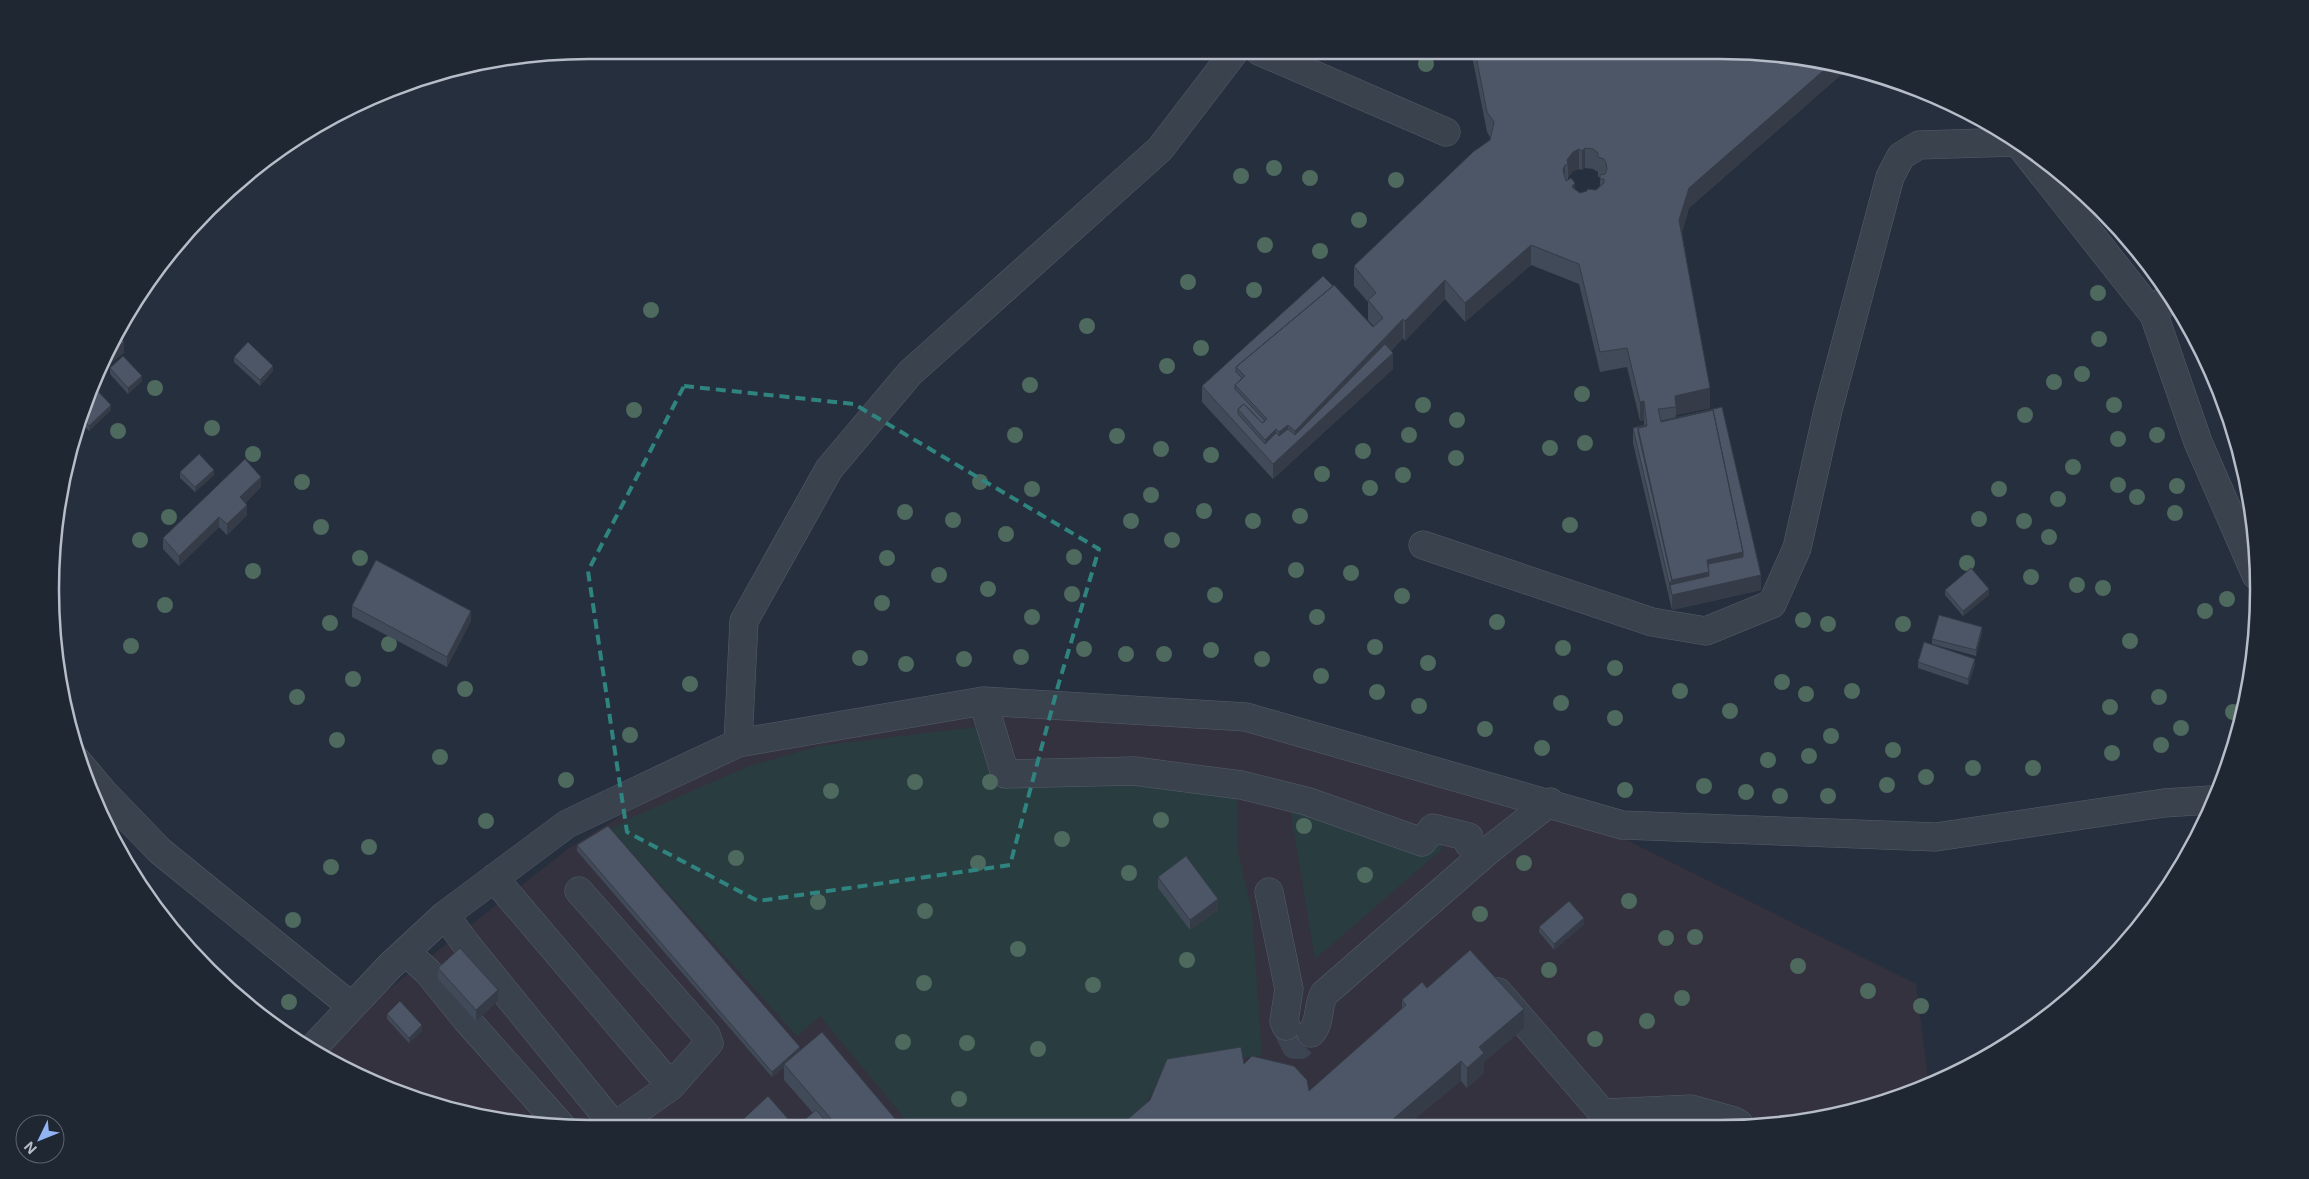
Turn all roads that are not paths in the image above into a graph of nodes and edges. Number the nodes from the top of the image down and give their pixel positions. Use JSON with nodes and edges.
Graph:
{"nodes":[{"id":1,"x":1228,"y":59,"type":"edge"},
{"id":2,"x":1277,"y":59,"type":"edge"},
{"id":3,"x":1446,"y":132,"type":"dead end"},
{"id":4,"x":2006,"y":143,"type":"edge"},
{"id":5,"x":2036,"y":163,"type":"edge"},
{"id":6,"x":2162,"y":305,"type":"edge"},
{"id":7,"x":1423,"y":544,"type":"dead end"},
{"id":8,"x":2249,"y":559,"type":"edge"},
{"id":9,"x":983,"y":701,"type":"junction"},
{"id":10,"x":738,"y":743,"type":"junction"},
{"id":11,"x":95,"y":782,"type":"edge"},
{"id":12,"x":2206,"y":801,"type":"edge"},
{"id":13,"x":1550,"y":802,"type":"junction"},
{"id":14,"x":1469,"y":844,"type":"dead end"},
{"id":15,"x":494,"y":878,"type":"junction"},
{"id":16,"x":579,"y":892,"type":"dead end"},
{"id":17,"x":1269,"y":892,"type":"dead end"},
{"id":18,"x":445,"y":915,"type":"junction"},
{"id":19,"x":406,"y":952,"type":"junction"},
{"id":20,"x":1484,"y":976,"type":"edge"},
{"id":21,"x":351,"y":1006,"type":"junction"},
{"id":22,"x":316,"y":1044,"type":"edge"},
{"id":23,"x":671,"y":1086,"type":"junction"},
{"id":24,"x":555,"y":1119,"type":"edge"},
{"id":25,"x":1609,"y":1119,"type":"edge"},
{"id":26,"x":610,"y":1120,"type":"edge"},
{"id":27,"x":625,"y":1120,"type":"edge"},
{"id":28,"x":1729,"y":1120,"type":"edge"}],
"edges":[{"from":1,"to":10,"type":"lane"},
{"from":2,"to":3,"type":"lane"},
{"from":4,"to":7,"type":"lane"},
{"from":5,"to":6,"type":"lane"},
{"from":6,"to":8,"type":"lane"},
{"from":9,"to":10,"type":"lane"},
{"from":9,"to":13,"type":"lane"},
{"from":9,"to":14,"type":"lane"},
{"from":10,"to":15,"type":"lane"},
{"from":11,"to":21,"type":"lane"},
{"from":12,"to":13,"type":"lane"},
{"from":13,"to":17,"type":"lane"},
{"from":15,"to":18,"type":"lane"},
{"from":15,"to":23,"type":"lane"},
{"from":16,"to":23,"type":"lane"},
{"from":18,"to":19,"type":"lane"},
{"from":18,"to":26,"type":"lane"},
{"from":19,"to":21,"type":"lane"},
{"from":19,"to":24,"type":"lane"},
{"from":20,"to":25,"type":"lane"},
{"from":21,"to":22,"type":"lane"},
{"from":23,"to":27,"type":"lane"},
{"from":25,"to":28,"type":"lane"}]}
